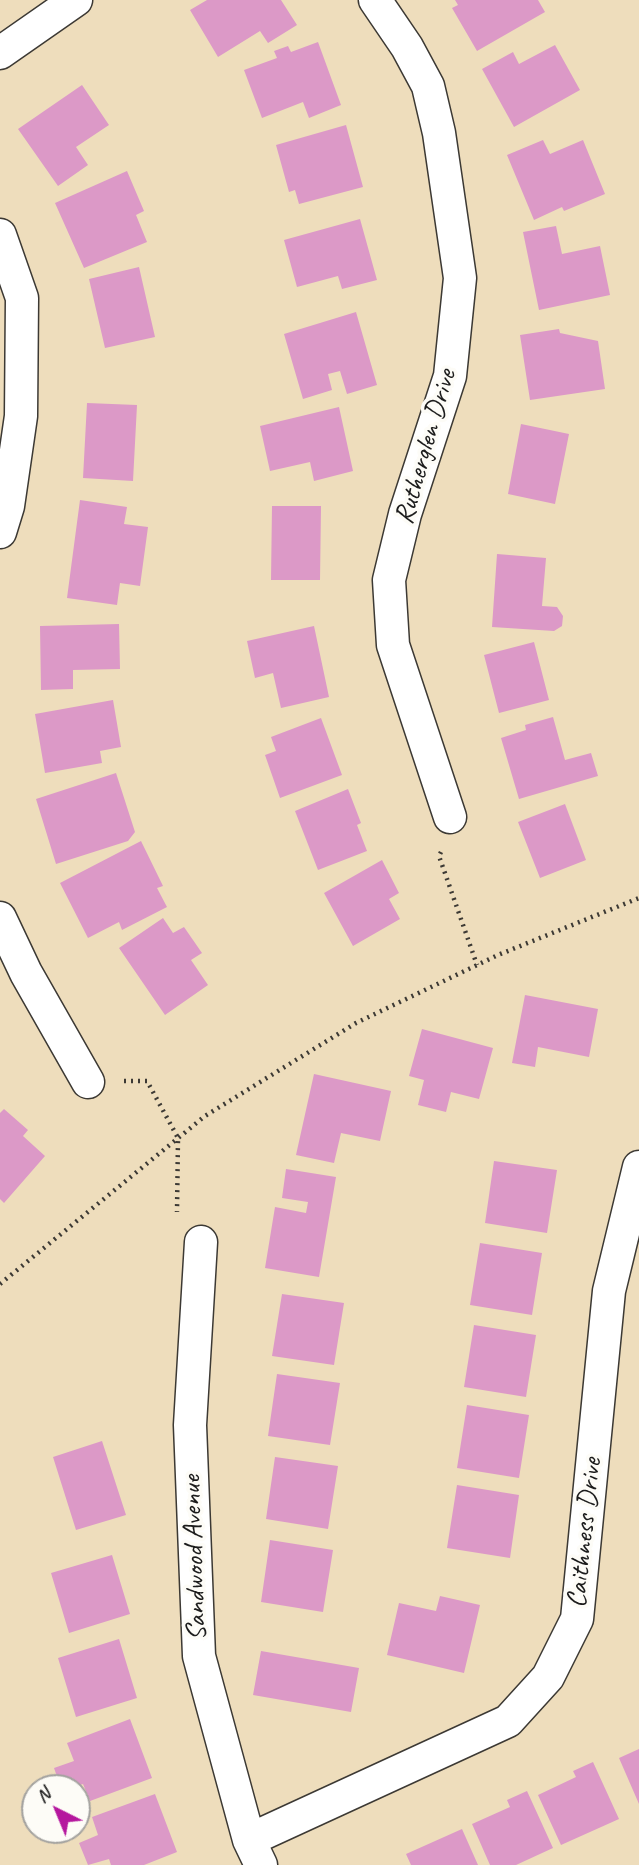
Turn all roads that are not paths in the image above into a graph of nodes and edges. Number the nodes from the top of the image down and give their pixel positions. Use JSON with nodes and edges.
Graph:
{"nodes":[{"id":1,"x":76,"y":0,"type":"edge"},
{"id":2,"x":375,"y":0,"type":"edge"},
{"id":3,"x":0,"y":53,"type":"edge"},
{"id":4,"x":0,"y":235,"type":"edge"},
{"id":5,"x":0,"y":532,"type":"edge"},
{"id":6,"x":450,"y":817,"type":"road end"},
{"id":7,"x":0,"y":918,"type":"edge"},
{"id":8,"x":88,"y":1082,"type":"road end"},
{"id":9,"x":639,"y":1167,"type":"edge"},
{"id":10,"x":201,"y":1242,"type":"road end"},
{"id":11,"x":255,"y":1853,"type":"edge"}],
"edges":[{"from":1,"to":3,"type":"street"},
{"from":2,"to":6,"type":"street","name":"Rutherglen Drive"},
{"from":4,"to":5,"type":"street"},
{"from":7,"to":8,"type":"street"},
{"from":9,"to":11,"type":"street","name":"Caithness Drive"},
{"from":10,"to":11,"type":"street","name":"Sandwood Avenue"}]}
